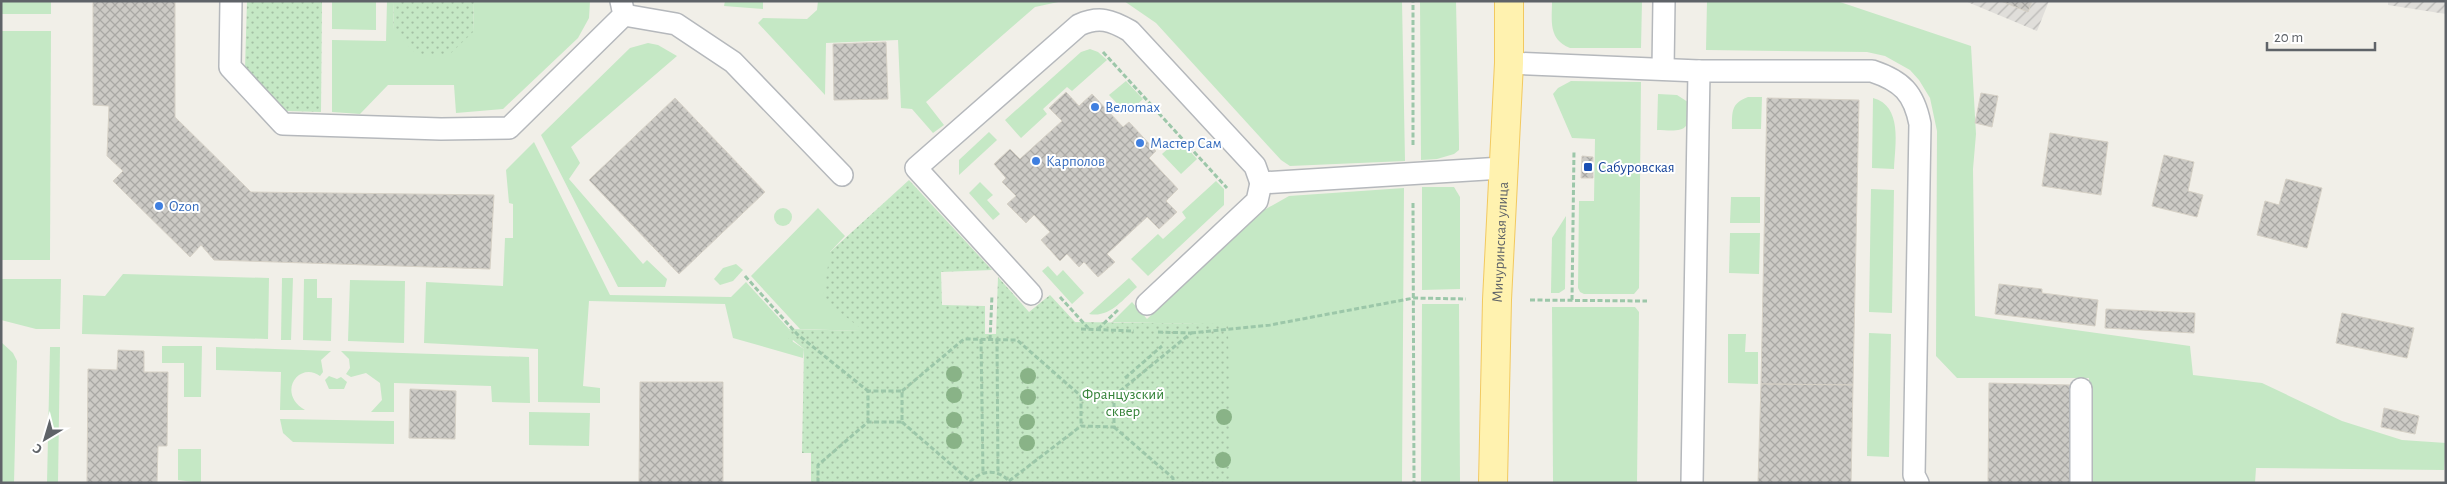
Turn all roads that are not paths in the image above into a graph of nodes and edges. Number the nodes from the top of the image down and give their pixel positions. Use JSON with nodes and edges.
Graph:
{"nodes":[{"id":1,"x":231,"y":1,"type":"edge"},
{"id":2,"x":1509,"y":1,"type":"edge"},
{"id":3,"x":1664,"y":1,"type":"edge"},
{"id":4,"x":623,"y":8,"type":"edge"},
{"id":5,"x":1509,"y":62,"type":"junction"},
{"id":6,"x":1663,"y":69,"type":"junction"},
{"id":7,"x":1699,"y":71,"type":"junction"},
{"id":8,"x":1502,"y":168,"type":"junction"},
{"id":9,"x":842,"y":176,"type":"dead end"},
{"id":10,"x":1261,"y":183,"type":"junction"},
{"id":11,"x":1031,"y":294,"type":"dead end"},
{"id":12,"x":1147,"y":304,"type":"dead end"},
{"id":13,"x":2081,"y":389,"type":"dead end"},
{"id":14,"x":1493,"y":483,"type":"edge"},
{"id":15,"x":1692,"y":483,"type":"edge"},
{"id":16,"x":1918,"y":483,"type":"edge"},
{"id":17,"x":2081,"y":483,"type":"edge"}],
"edges":[{"from":1,"to":4,"type":"lane"},
{"from":2,"to":5,"type":"main road","name":"Мичуринская улица"},
{"from":3,"to":6,"type":"lane"},
{"from":4,"to":9,"type":"lane"},
{"from":5,"to":6,"type":"lane"},
{"from":5,"to":8,"type":"main road","name":"Мичуринская улица"},
{"from":6,"to":7,"type":"lane"},
{"from":7,"to":15,"type":"lane"},
{"from":7,"to":16,"type":"lane"},
{"from":8,"to":10,"type":"lane"},
{"from":8,"to":14,"type":"main road","name":"Мичуринская улица"},
{"from":10,"to":11,"type":"lane"},
{"from":10,"to":12,"type":"lane"},
{"from":13,"to":17,"type":"lane"}]}
